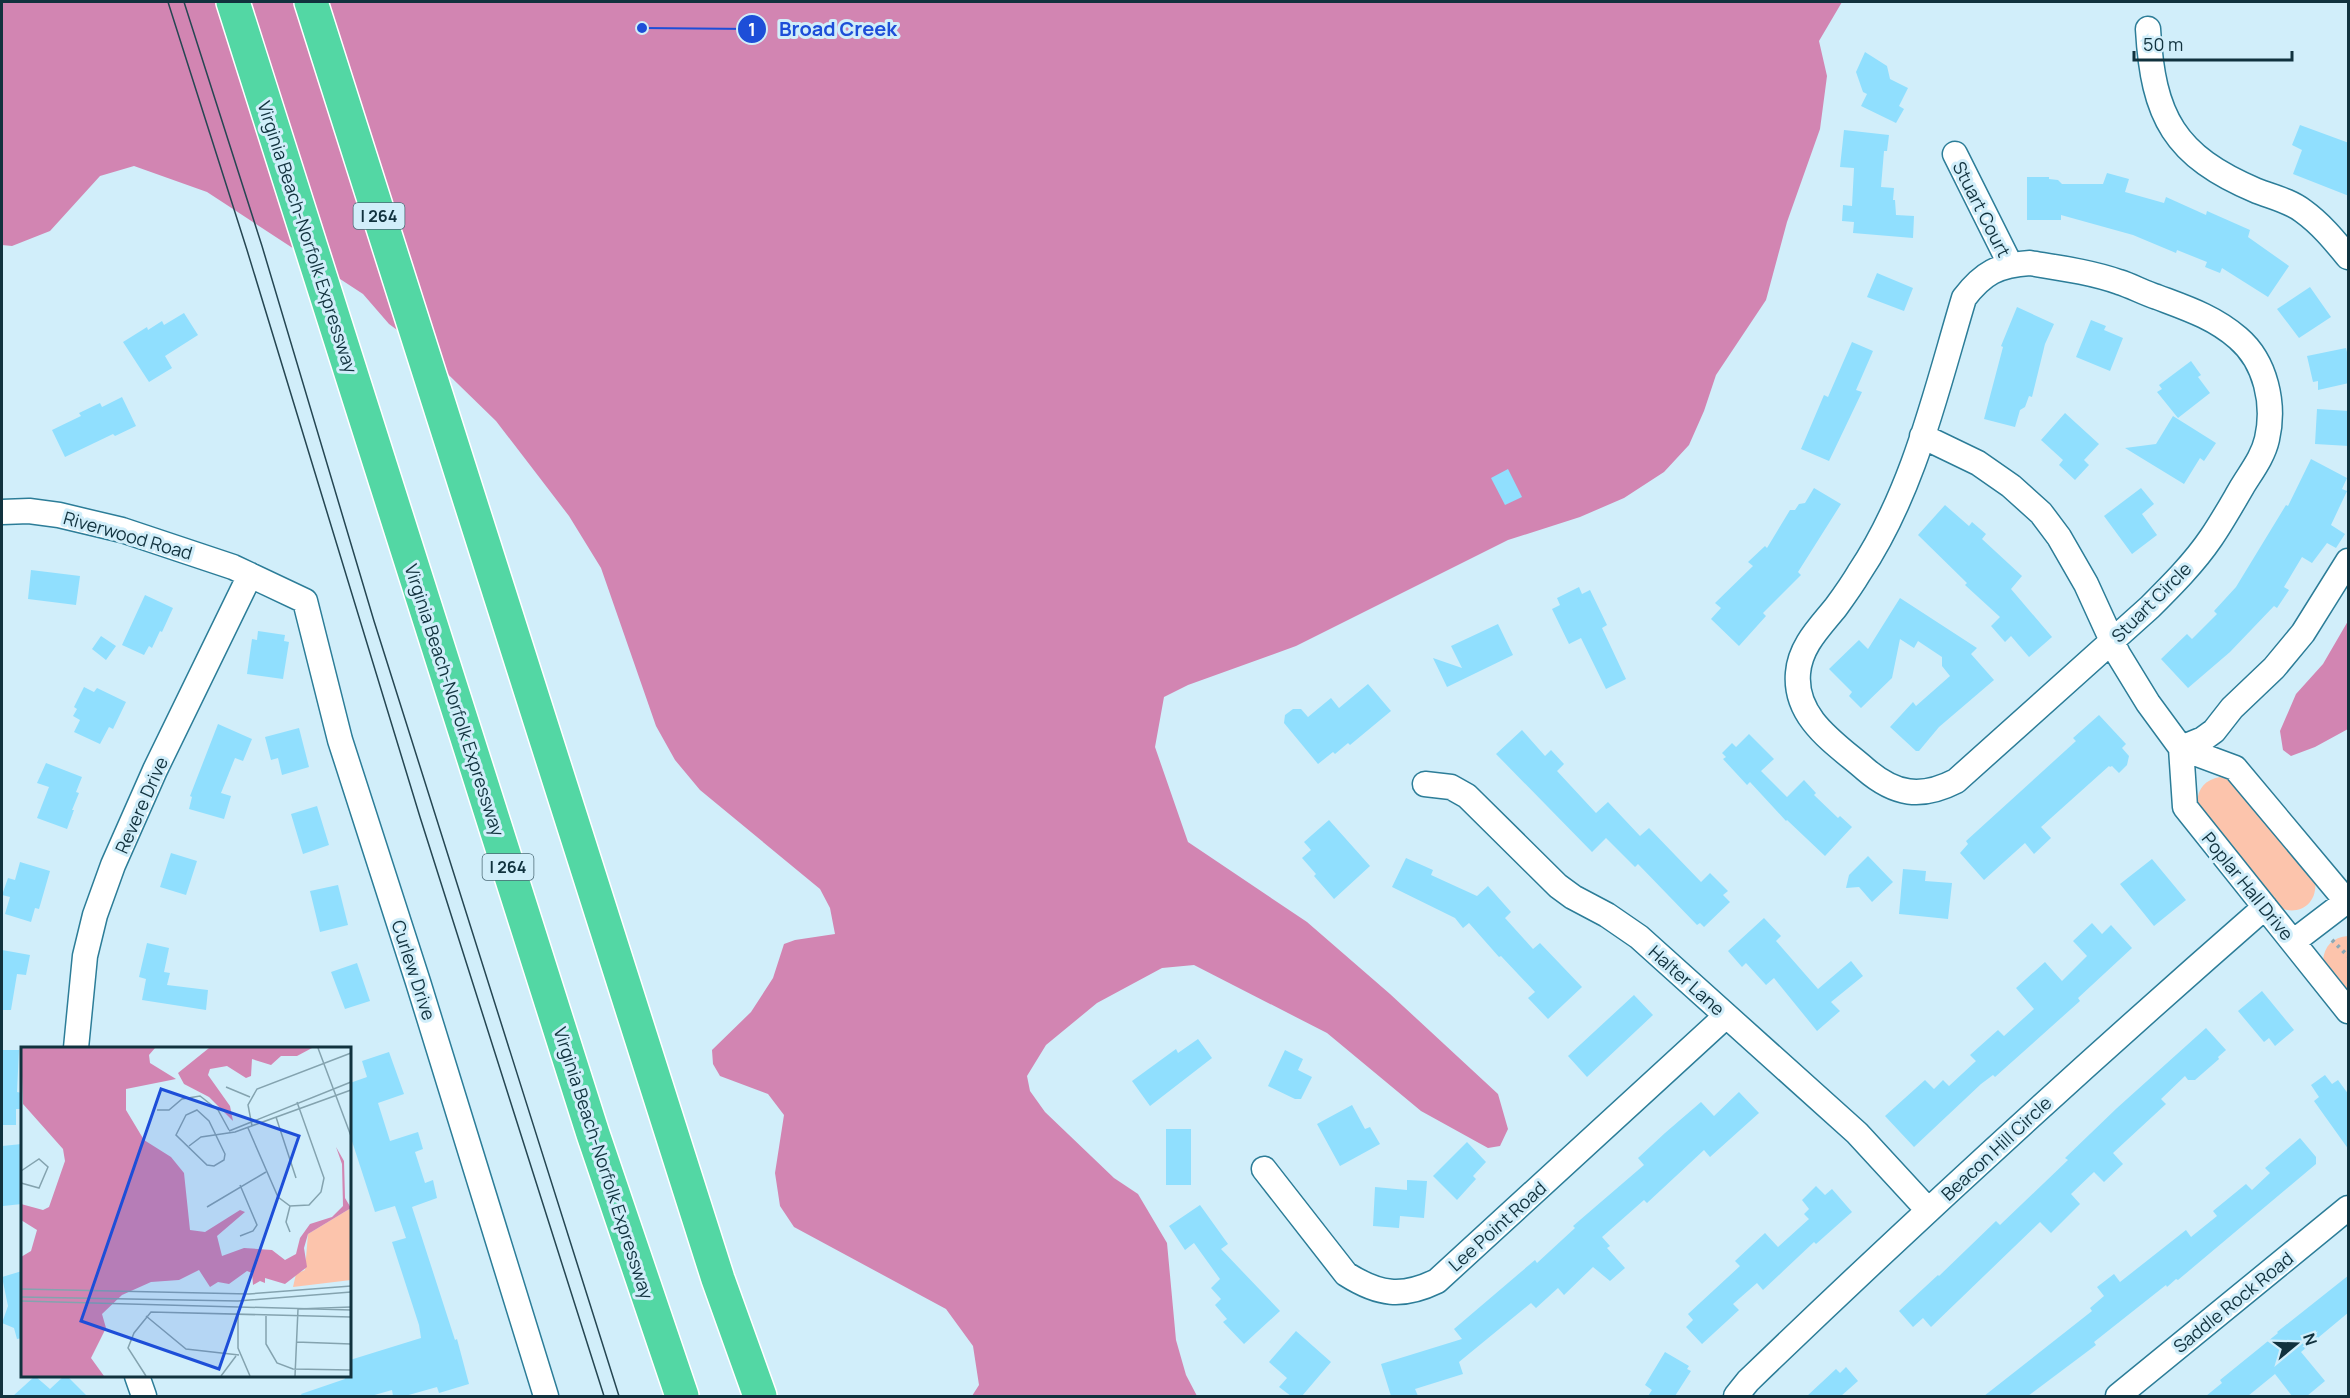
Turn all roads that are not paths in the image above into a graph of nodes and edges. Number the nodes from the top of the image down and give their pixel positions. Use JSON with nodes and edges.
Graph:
{"nodes":[{"id":1,"x":233,"y":2,"type":"edge"},
{"id":2,"x":311,"y":2,"type":"edge"},
{"id":3,"x":2148,"y":29,"type":"dead end"},
{"id":4,"x":1955,"y":154,"type":"dead end"},
{"id":5,"x":2349,"y":257,"type":"edge"},
{"id":6,"x":2010,"y":264,"type":"junction"},
{"id":7,"x":1922,"y":436,"type":"junction"},
{"id":8,"x":2,"y":512,"type":"edge"},
{"id":9,"x":2349,"y":561,"type":"edge"},
{"id":10,"x":250,"y":575,"type":"junction"},
{"id":11,"x":2112,"y":641,"type":"junction"},
{"id":12,"x":2181,"y":748,"type":"junction"},
{"id":13,"x":1425,"y":784,"type":"dead end"},
{"id":14,"x":2348,"y":901,"type":"edge"},
{"id":15,"x":2265,"y":907,"type":"junction"},
{"id":16,"x":2293,"y":942,"type":"junction"},
{"id":17,"x":2349,"y":1011,"type":"edge"},
{"id":18,"x":1726,"y":1016,"type":"junction"},
{"id":19,"x":76,"y":1047,"type":"edge"},
{"id":20,"x":1264,"y":1169,"type":"dead end"},
{"id":21,"x":2349,"y":1208,"type":"edge"},
{"id":22,"x":1928,"y":1210,"type":"junction"},
{"id":23,"x":136,"y":1377,"type":"edge"},
{"id":24,"x":144,"y":1396,"type":"edge"},
{"id":25,"x":546,"y":1396,"type":"edge"},
{"id":26,"x":682,"y":1396,"type":"edge"},
{"id":27,"x":760,"y":1396,"type":"edge"},
{"id":28,"x":1736,"y":1396,"type":"edge"},
{"id":29,"x":2118,"y":1396,"type":"edge"}],
"edges":[{"from":1,"to":26,"type":"highway","name":"Virginia Beach-Norfolk Expressway","number":"I 264"},
{"from":2,"to":27,"type":"highway","number":"I 264"},
{"from":3,"to":5,"type":"street"},
{"from":4,"to":6,"type":"street","name":"Stuart Court"},
{"from":6,"to":7,"type":"street","name":"Stuart Circle"},
{"from":6,"to":11,"type":"street","name":"Stuart Circle"},
{"from":7,"to":11,"type":"street"},
{"from":7,"to":11,"type":"street","name":"Stuart Circle"},
{"from":8,"to":10,"type":"street","name":"Riverwood Road"},
{"from":9,"to":12,"type":"street"},
{"from":10,"to":19,"type":"street","name":"Revere Drive"},
{"from":10,"to":25,"type":"street","name":"Curlew Drive"},
{"from":11,"to":12,"type":"street"},
{"from":12,"to":14,"type":"street"},
{"from":12,"to":15,"type":"street","name":"Poplar Hall Drive"},
{"from":13,"to":18,"type":"street","name":"Halter Lane"},
{"from":14,"to":16,"type":"street"},
{"from":15,"to":16,"type":"street","name":"Poplar Hall Drive"},
{"from":15,"to":22,"type":"street","name":"Beacon Hill Circle"},
{"from":16,"to":17,"type":"street","name":"Poplar Hall Drive"},
{"from":18,"to":20,"type":"street","name":"Lee Point Road"},
{"from":18,"to":22,"type":"street","name":"Halter Lane"},
{"from":21,"to":29,"type":"street","name":"Saddle Rock Road"},
{"from":22,"to":28,"type":"street","name":"Beacon Hill Circle"},
{"from":23,"to":24,"type":"street"}]}
